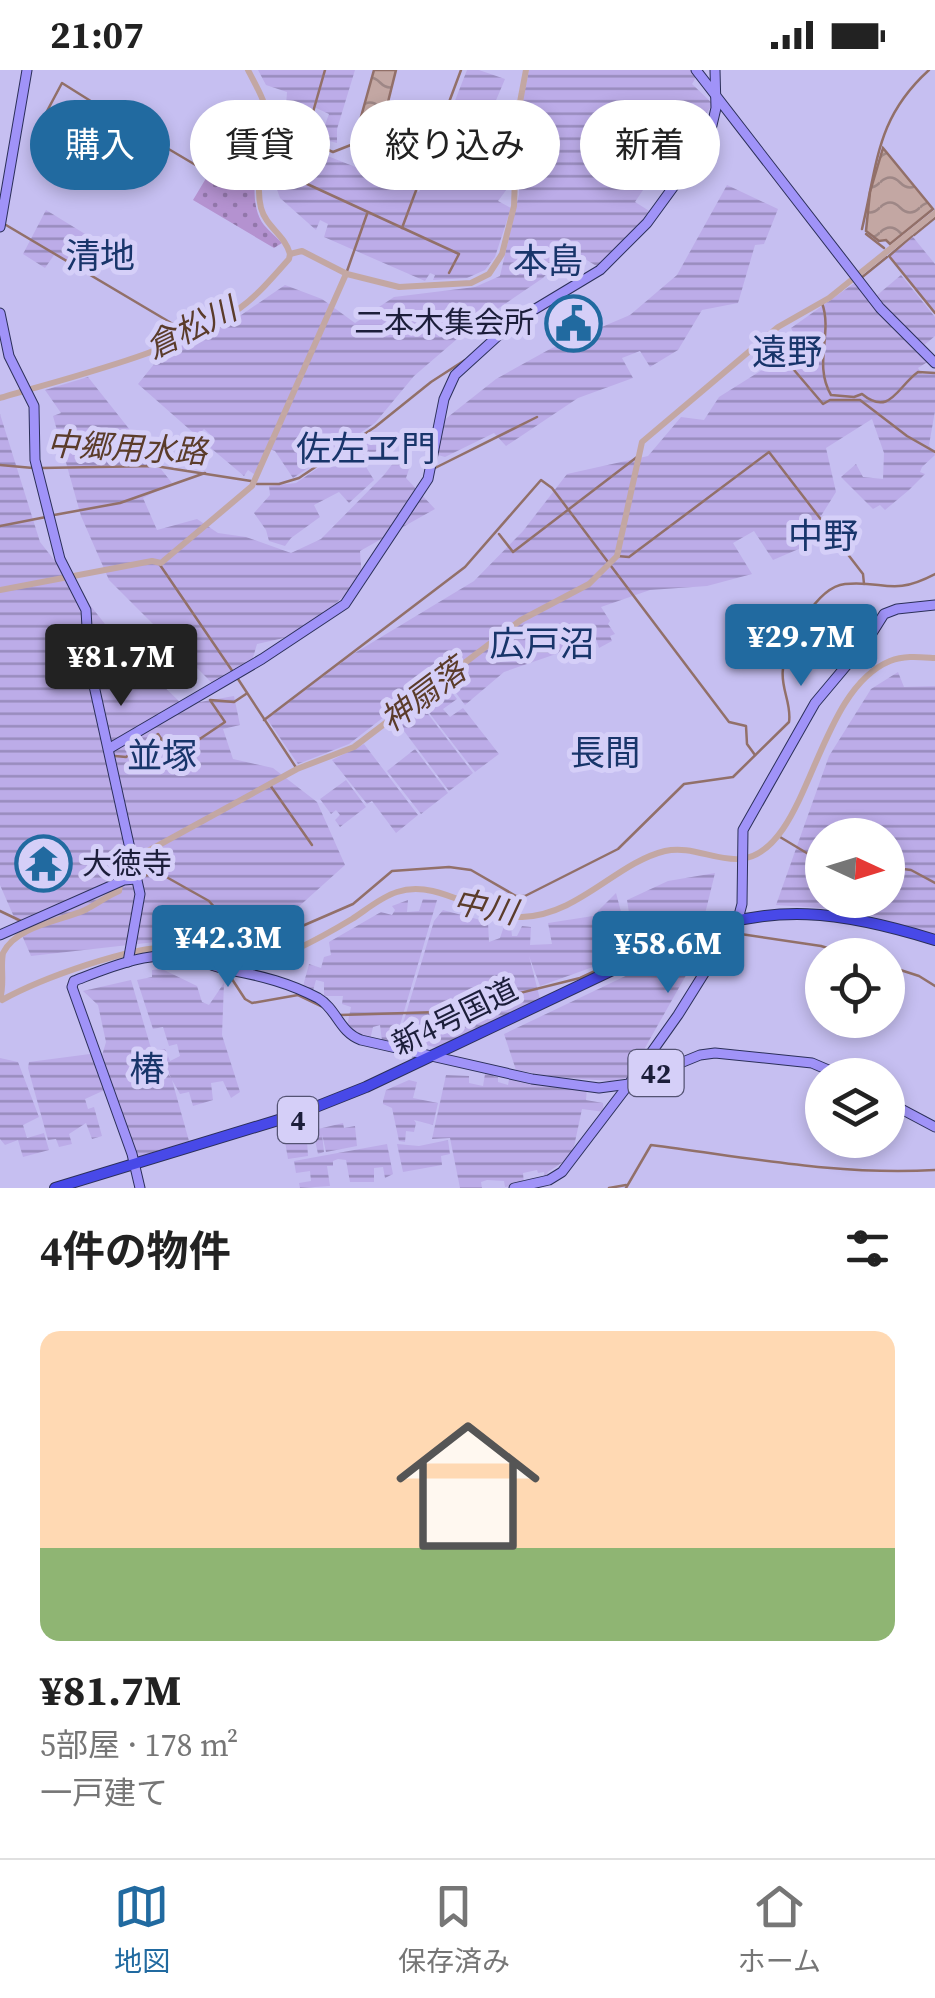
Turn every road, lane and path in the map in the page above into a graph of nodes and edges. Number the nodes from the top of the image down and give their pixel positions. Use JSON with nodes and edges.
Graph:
{"nodes":[{"id":1,"x":28,"y":70,"type":"edge"},
{"id":2,"x":696,"y":70,"type":"edge"},
{"id":3,"x":715,"y":70,"type":"edge"},
{"id":4,"x":712,"y":85,"type":"junction"},
{"id":5,"x":716,"y":96,"type":"junction"},
{"id":6,"x":1,"y":224,"type":"edge"},
{"id":7,"x":0,"y":313,"type":"edge"},
{"id":8,"x":935,"y":363,"type":"edge"},
{"id":9,"x":935,"y":604,"type":"edge"},
{"id":10,"x":110,"y":748,"type":"junction"},
{"id":11,"x":136,"y":879,"type":"junction"},
{"id":12,"x":736,"y":923,"type":"junction"},
{"id":13,"x":0,"y":934,"type":"edge"},
{"id":14,"x":935,"y":942,"type":"edge"},
{"id":15,"x":128,"y":960,"type":"junction"},
{"id":16,"x":437,"y":1057,"type":"junction"},
{"id":17,"x":805,"y":1062,"type":"edge"},
{"id":18,"x":629,"y":1084,"type":"junction"},
{"id":19,"x":905,"y":1111,"type":"edge"},
{"id":20,"x":935,"y":1127,"type":"edge"},
{"id":21,"x":135,"y":1166,"type":"junction"},
{"id":22,"x":54,"y":1188,"type":"edge"},
{"id":23,"x":73,"y":1188,"type":"edge"},
{"id":24,"x":140,"y":1188,"type":"edge"},
{"id":25,"x":514,"y":1188,"type":"edge"}],
"edges":[{"from":1,"to":6,"type":"main road"},
{"from":2,"to":4,"type":"main road"},
{"from":3,"to":4,"type":"main road"},
{"from":4,"to":5,"type":"main road"},
{"from":5,"to":8,"type":"main road"},
{"from":5,"to":10,"type":"main road"},
{"from":7,"to":10,"type":"main road"},
{"from":9,"to":12,"type":"main road"},
{"from":10,"to":11,"type":"main road"},
{"from":11,"to":13,"type":"main road"},
{"from":11,"to":15,"type":"main road"},
{"from":12,"to":14,"type":"highway","name":"新4号国道","number":"4"},
{"from":12,"to":16,"type":"highway","name":"新4号国道","number":"4"},
{"from":12,"to":16,"type":"highway","name":"新4号国道","number":"4"},
{"from":12,"to":18,"type":"main road"},
{"from":15,"to":16,"type":"main road"},
{"from":15,"to":21,"type":"main road"},
{"from":16,"to":18,"type":"main road"},
{"from":16,"to":21,"type":"highway","name":"新4号国道","number":"4"},
{"from":16,"to":21,"type":"highway","name":"新4号国道","number":"4"},
{"from":17,"to":18,"type":"main road","number":"42"},
{"from":18,"to":25,"type":"main road","number":"42"},
{"from":19,"to":20,"type":"main road"},
{"from":21,"to":22,"type":"highway","name":"新4号国道","number":"4"},
{"from":21,"to":23,"type":"highway","name":"新4号国道","number":"4"},
{"from":21,"to":24,"type":"main road"}]}
